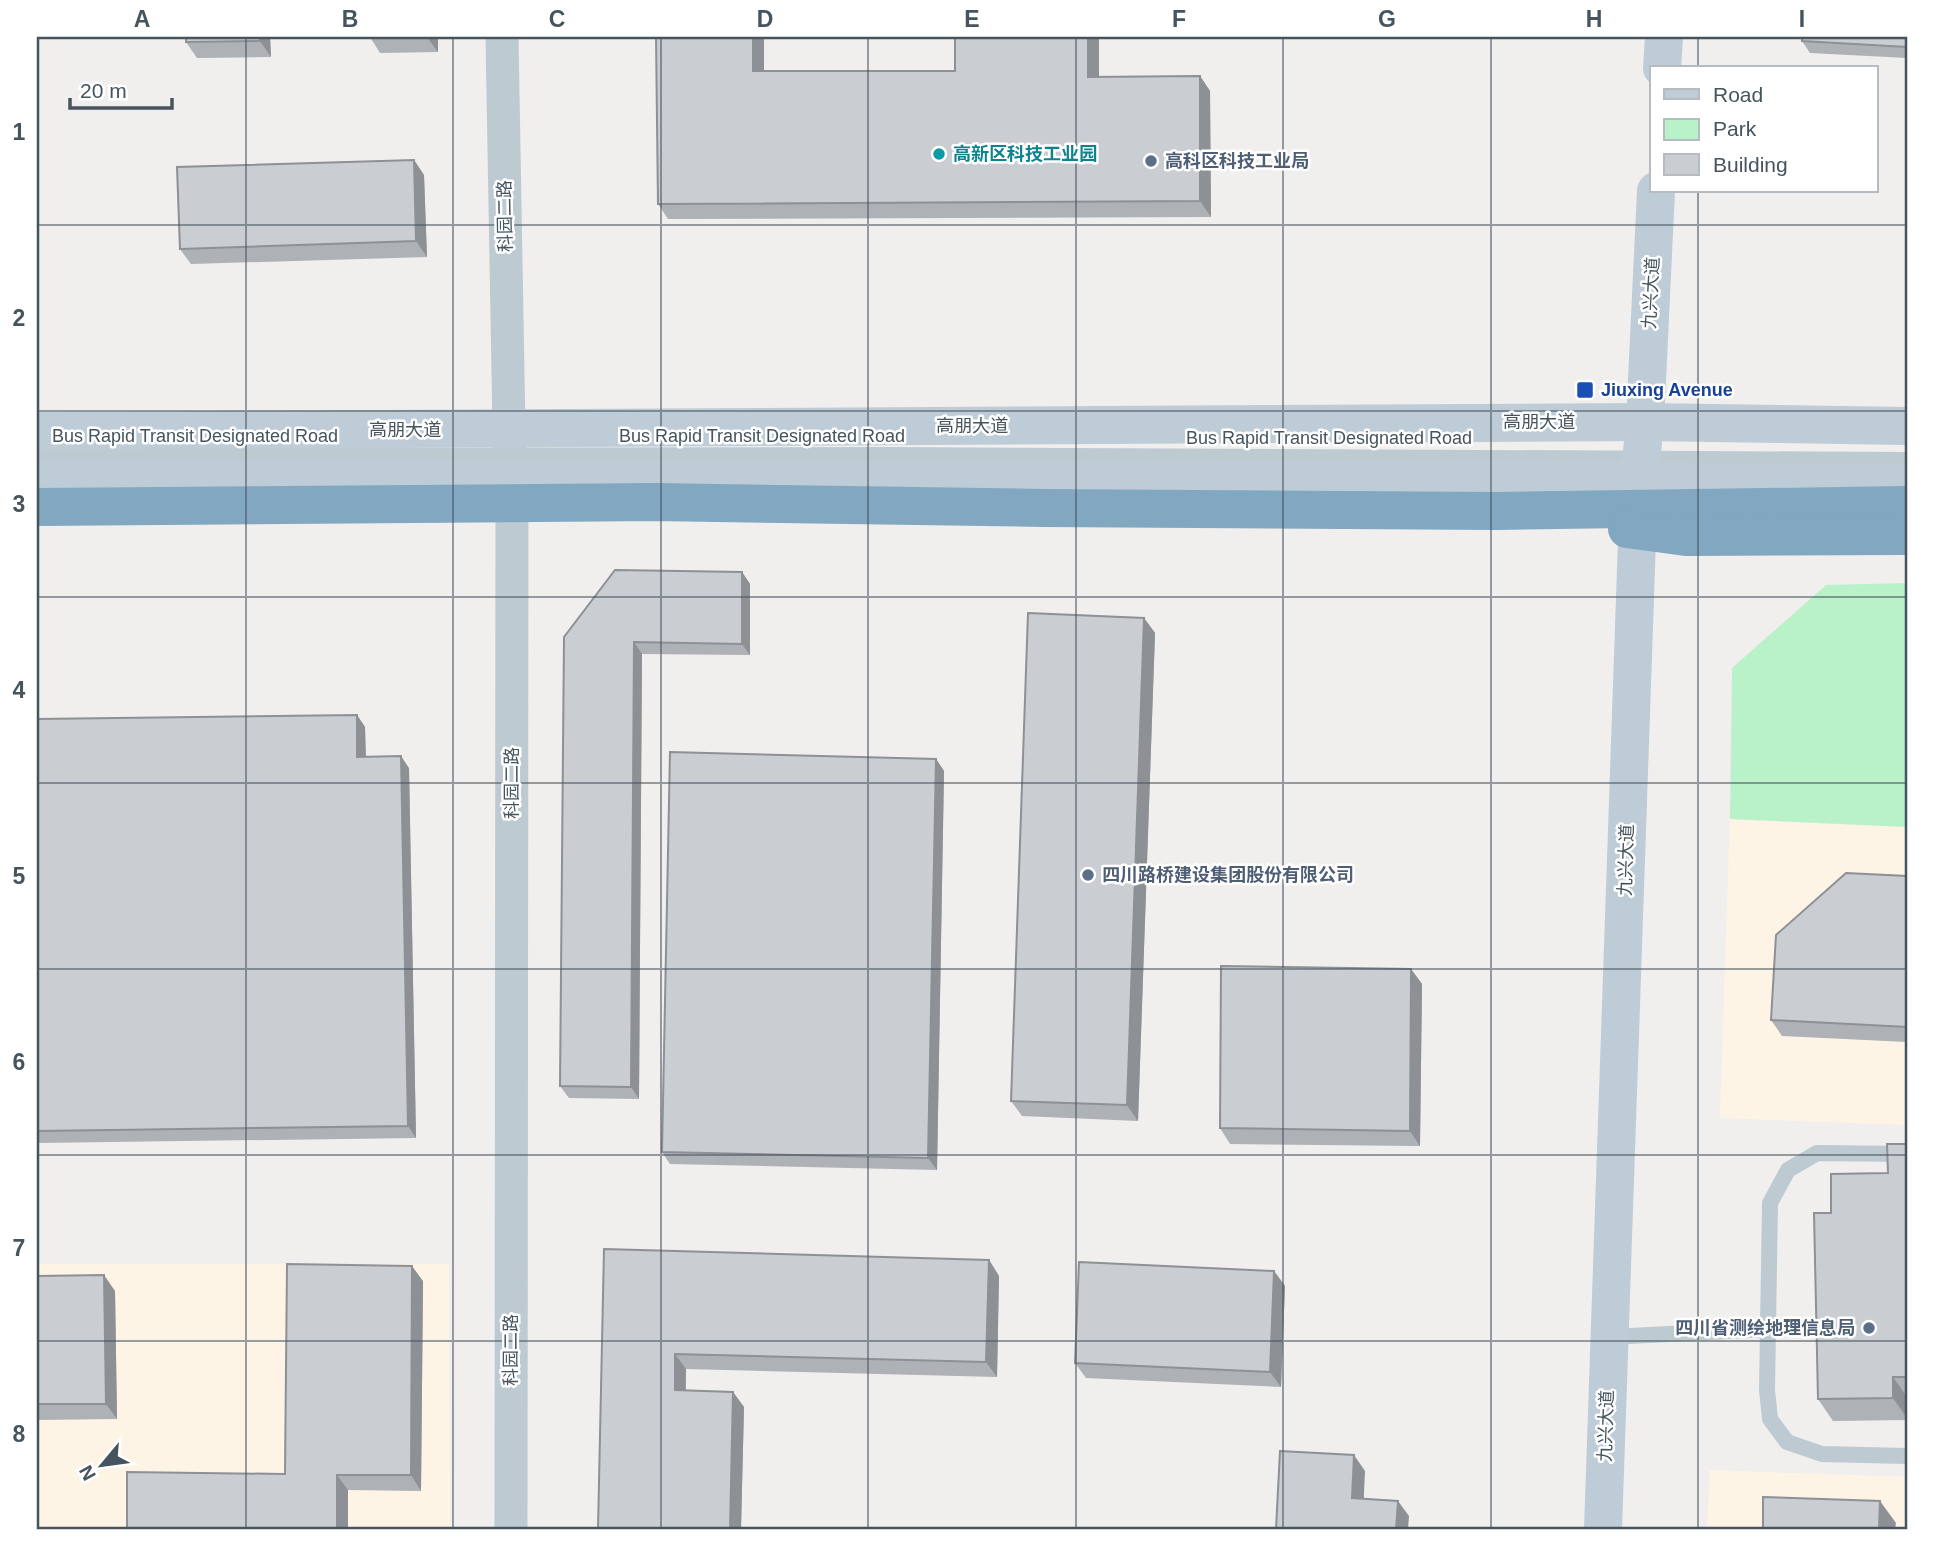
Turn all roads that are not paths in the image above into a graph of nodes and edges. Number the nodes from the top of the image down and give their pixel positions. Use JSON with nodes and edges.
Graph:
{"nodes":[{"id":1,"x":502,"y":37,"type":"edge"},
{"id":2,"x":1664,"y":37,"type":"edge"},
{"id":3,"x":1662,"y":66,"type":"edge"},
{"id":4,"x":1656,"y":192,"type":"edge"},
{"id":5,"x":1644,"y":422,"type":"junction"},
{"id":6,"x":1907,"y":426,"type":"edge"},
{"id":7,"x":509,"y":429,"type":"junction"},
{"id":8,"x":37,"y":431,"type":"edge"},
{"id":9,"x":37,"y":456,"type":"edge"},
{"id":10,"x":1907,"y":460,"type":"edge"},
{"id":11,"x":37,"y":480,"type":"edge"},
{"id":12,"x":512,"y":480,"type":"junction"},
{"id":13,"x":1639,"y":481,"type":"junction"},
{"id":14,"x":1907,"y":484,"type":"edge"},
{"id":15,"x":1907,"y":505,"type":"edge"},
{"id":16,"x":37,"y":507,"type":"edge"},
{"id":17,"x":1497,"y":511,"type":"junction"},
{"id":18,"x":1907,"y":536,"type":"edge"},
{"id":19,"x":1907,"y":1154,"type":"edge"},
{"id":20,"x":1769,"y":1329,"type":"junction"},
{"id":21,"x":1609,"y":1337,"type":"junction"},
{"id":22,"x":1907,"y":1456,"type":"edge"},
{"id":23,"x":511,"y":1529,"type":"edge"},
{"id":24,"x":1603,"y":1529,"type":"edge"}],
"edges":[{"from":1,"to":7,"type":"street","name":"科园二路"},
{"from":2,"to":3,"type":"main road"},
{"from":4,"to":5,"type":"main road","name":"九兴大道"},
{"from":5,"to":6,"type":"main road","name":"高朋大道"},
{"from":5,"to":7,"type":"main road","name":"高朋大道"},
{"from":5,"to":13,"type":"main road","name":"九兴大道"},
{"from":7,"to":8,"type":"main road","name":"高朋大道"},
{"from":7,"to":12,"type":"street","name":"科园二路"},
{"from":9,"to":10,"type":"lane","name":"Bus Rapid Transit Designated Road"},
{"from":11,"to":12,"type":"main road"},
{"from":12,"to":13,"type":"main road"},
{"from":12,"to":23,"type":"street","name":"科园二路"},
{"from":13,"to":14,"type":"main road"},
{"from":13,"to":21,"type":"main road","name":"九兴大道"},
{"from":15,"to":17,"type":"highway"},
{"from":16,"to":17,"type":"highway"},
{"from":17,"to":18,"type":"highway"},
{"from":19,"to":20,"type":"lane"},
{"from":20,"to":21,"type":"lane"},
{"from":20,"to":22,"type":"lane"},
{"from":21,"to":24,"type":"main road","name":"九兴大道"}]}
